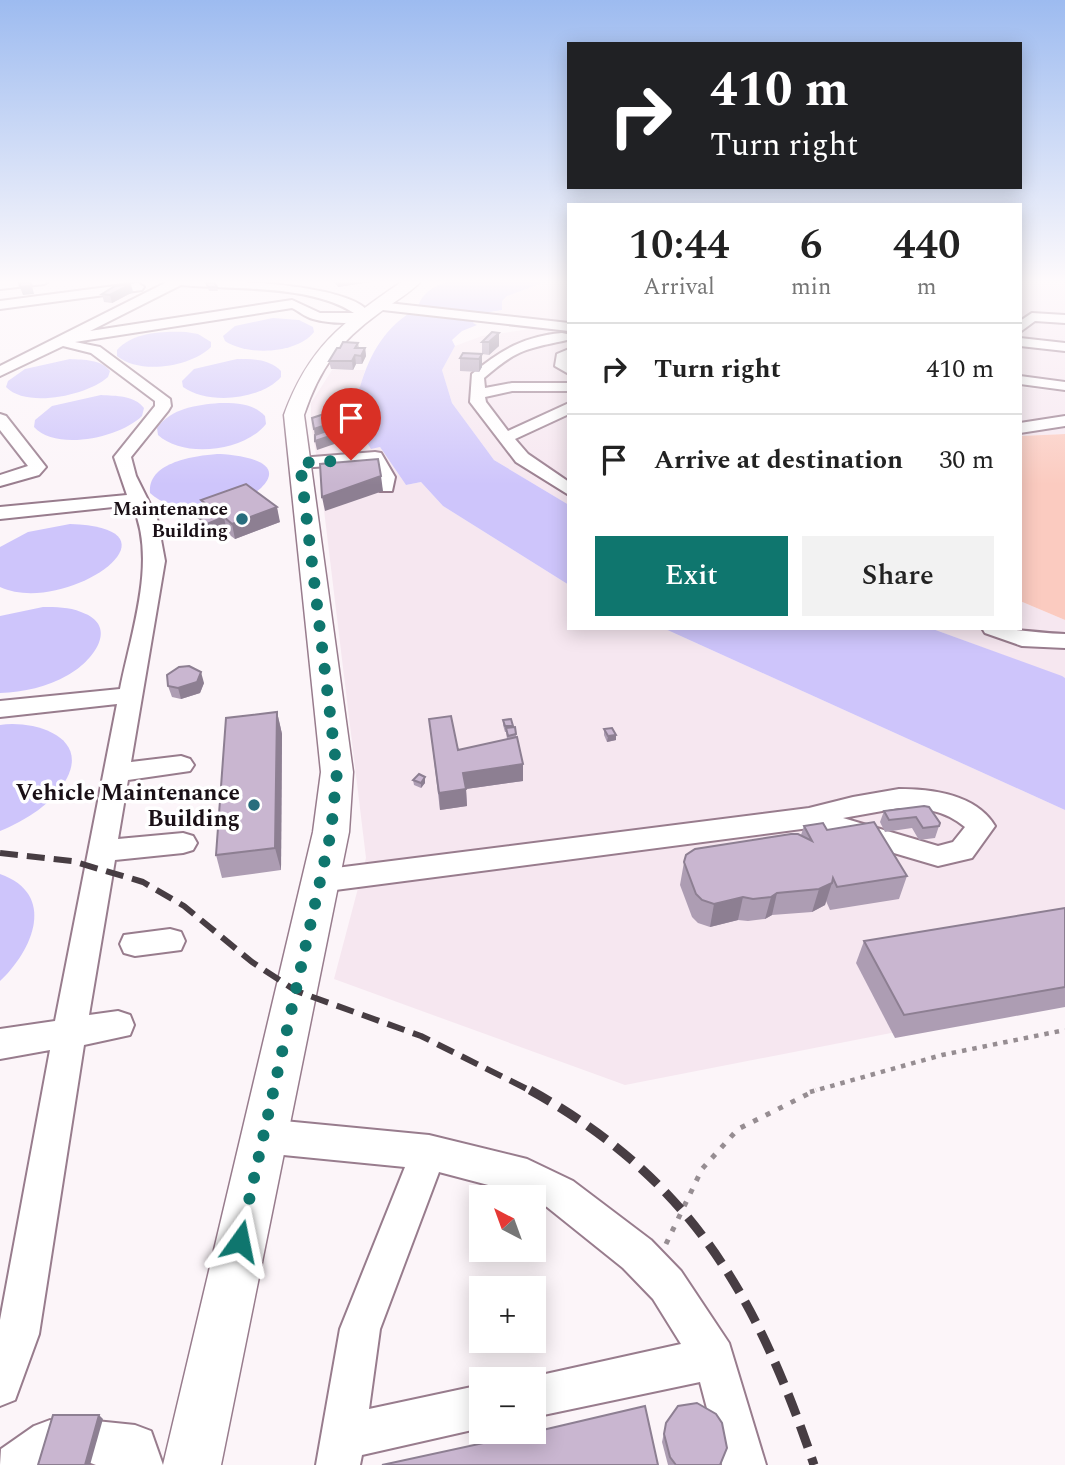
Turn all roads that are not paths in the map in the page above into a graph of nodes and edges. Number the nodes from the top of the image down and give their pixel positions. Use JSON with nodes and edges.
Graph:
{"nodes":[{"id":1,"x":54,"y":348,"type":"edge"},
{"id":2,"x":89,"y":348,"type":"edge"},
{"id":3,"x":326,"y":348,"type":"edge"},
{"id":4,"x":513,"y":348,"type":"edge"},
{"id":5,"x":567,"y":354,"type":"edge"},
{"id":6,"x":567,"y":369,"type":"edge"},
{"id":7,"x":0,"y":372,"type":"edge"},
{"id":8,"x":1022,"y":380,"type":"edge"},
{"id":9,"x":1065,"y":386,"type":"edge"},
{"id":10,"x":567,"y":387,"type":"edge"},
{"id":11,"x":477,"y":394,"type":"junction"},
{"id":12,"x":567,"y":409,"type":"edge"},
{"id":13,"x":2,"y":421,"type":"edge"},
{"id":14,"x":1065,"y":421,"type":"edge"},
{"id":15,"x":1022,"y":428,"type":"edge"},
{"id":16,"x":505,"y":438,"type":"junction"},
{"id":17,"x":321,"y":464,"type":"junction"},
{"id":18,"x":0,"y":481,"type":"edge"},
{"id":19,"x":386,"y":487,"type":"dead end"},
{"id":20,"x":567,"y":489,"type":"edge"},
{"id":21,"x":138,"y":499,"type":"junction"},
{"id":22,"x":0,"y":513,"type":"edge"},
{"id":23,"x":998,"y":630,"type":"edge"},
{"id":24,"x":1065,"y":641,"type":"edge"},
{"id":25,"x":132,"y":695,"type":"junction"},
{"id":26,"x":0,"y":709,"type":"edge"},
{"id":27,"x":181,"y":765,"type":"dead end"},
{"id":28,"x":117,"y":773,"type":"junction"},
{"id":29,"x":809,"y":818,"type":"junction"},
{"id":30,"x":183,"y":843,"type":"dead end"},
{"id":31,"x":103,"y":851,"type":"junction"},
{"id":32,"x":320,"y":881,"type":"junction"},
{"id":33,"x":170,"y":941,"type":"dead end"},
{"id":34,"x":135,"y":944,"type":"dead end"},
{"id":35,"x":118,"y":1025,"type":"dead end"},
{"id":36,"x":69,"y":1034,"type":"junction"},
{"id":37,"x":0,"y":1044,"type":"edge"},
{"id":38,"x":263,"y":1136,"type":"junction"},
{"id":39,"x":429,"y":1152,"type":"junction"},
{"id":40,"x":714,"y":1358,"type":"junction"},
{"id":41,"x":0,"y":1385,"type":"edge"},
{"id":42,"x":546,"y":1393,"type":"edge"},
{"id":43,"x":469,"y":1411,"type":"edge"},
{"id":44,"x":96,"y":1443,"type":"dead end"},
{"id":45,"x":340,"y":1451,"type":"edge"},
{"id":46,"x":141,"y":1465,"type":"edge"},
{"id":47,"x":192,"y":1465,"type":"edge"},
{"id":48,"x":744,"y":1465,"type":"edge"}],
"edges":[{"from":1,"to":7,"type":"street"},
{"from":2,"to":21,"type":"street"},
{"from":3,"to":17,"type":"main road"},
{"from":4,"to":11,"type":"street"},
{"from":5,"to":6,"type":"street"},
{"from":8,"to":9,"type":"street"},
{"from":10,"to":11,"type":"street"},
{"from":11,"to":16,"type":"street"},
{"from":12,"to":16,"type":"street"},
{"from":13,"to":18,"type":"street"},
{"from":14,"to":15,"type":"street"},
{"from":16,"to":20,"type":"street"},
{"from":17,"to":19,"type":"street"},
{"from":17,"to":32,"type":"main road"},
{"from":21,"to":22,"type":"street"},
{"from":21,"to":25,"type":"street"},
{"from":23,"to":24,"type":"street"},
{"from":25,"to":26,"type":"street"},
{"from":25,"to":28,"type":"street"},
{"from":27,"to":28,"type":"street"},
{"from":28,"to":31,"type":"street"},
{"from":29,"to":29,"type":"street"},
{"from":29,"to":32,"type":"street"},
{"from":30,"to":31,"type":"street"},
{"from":31,"to":36,"type":"street"},
{"from":32,"to":38,"type":"main road"},
{"from":33,"to":34,"type":"street"},
{"from":35,"to":36,"type":"street"},
{"from":36,"to":37,"type":"street"},
{"from":36,"to":41,"type":"street"},
{"from":38,"to":39,"type":"street"},
{"from":38,"to":47,"type":"main road"},
{"from":39,"to":40,"type":"street"},
{"from":39,"to":45,"type":"street"},
{"from":40,"to":42,"type":"street"},
{"from":40,"to":48,"type":"street"},
{"from":43,"to":45,"type":"street"},
{"from":44,"to":46,"type":"street"}]}
